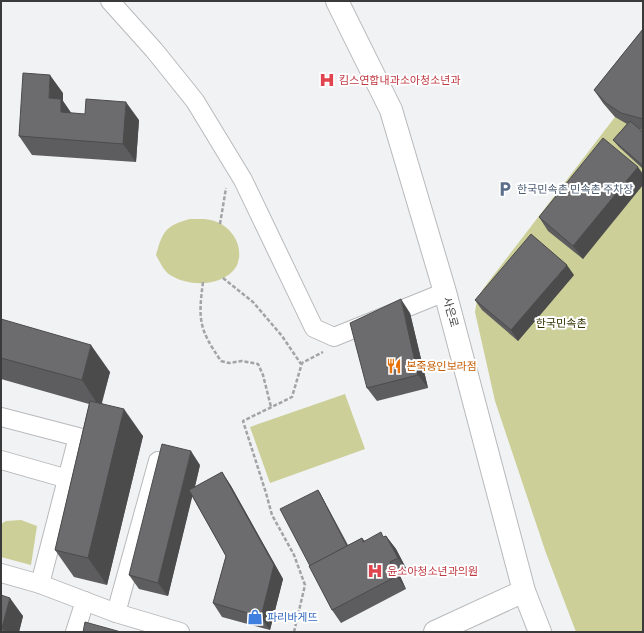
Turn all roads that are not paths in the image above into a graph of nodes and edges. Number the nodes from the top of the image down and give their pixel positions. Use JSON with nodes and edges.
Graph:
{"nodes":[{"id":1,"x":110,"y":1,"type":"edge"},
{"id":2,"x":337,"y":1,"type":"edge"},
{"id":3,"x":445,"y":292,"type":"junction"},
{"id":4,"x":1,"y":417,"type":"edge"},
{"id":5,"x":160,"y":456,"type":"edge"},
{"id":6,"x":1,"y":460,"type":"edge"},
{"id":7,"x":68,"y":479,"type":"junction"},
{"id":8,"x":1,"y":573,"type":"edge"},
{"id":9,"x":40,"y":584,"type":"junction"},
{"id":10,"x":524,"y":591,"type":"junction"},
{"id":11,"x":85,"y":601,"type":"junction"},
{"id":12,"x":116,"y":613,"type":"junction"},
{"id":13,"x":76,"y":632,"type":"edge"},
{"id":14,"x":180,"y":632,"type":"edge"},
{"id":15,"x":435,"y":632,"type":"edge"},
{"id":16,"x":540,"y":632,"type":"edge"}],
"edges":[{"from":1,"to":3,"type":"street"},
{"from":2,"to":3,"type":"main road","name":"사은로"},
{"from":3,"to":10,"type":"main road","name":"사은로"},
{"from":4,"to":7,"type":"street"},
{"from":5,"to":12,"type":"street"},
{"from":6,"to":7,"type":"street"},
{"from":7,"to":9,"type":"street"},
{"from":8,"to":9,"type":"street"},
{"from":9,"to":11,"type":"street"},
{"from":10,"to":15,"type":"main road"},
{"from":10,"to":16,"type":"main road","name":"사은로"},
{"from":11,"to":12,"type":"street"},
{"from":11,"to":13,"type":"street"},
{"from":12,"to":14,"type":"street"}]}
